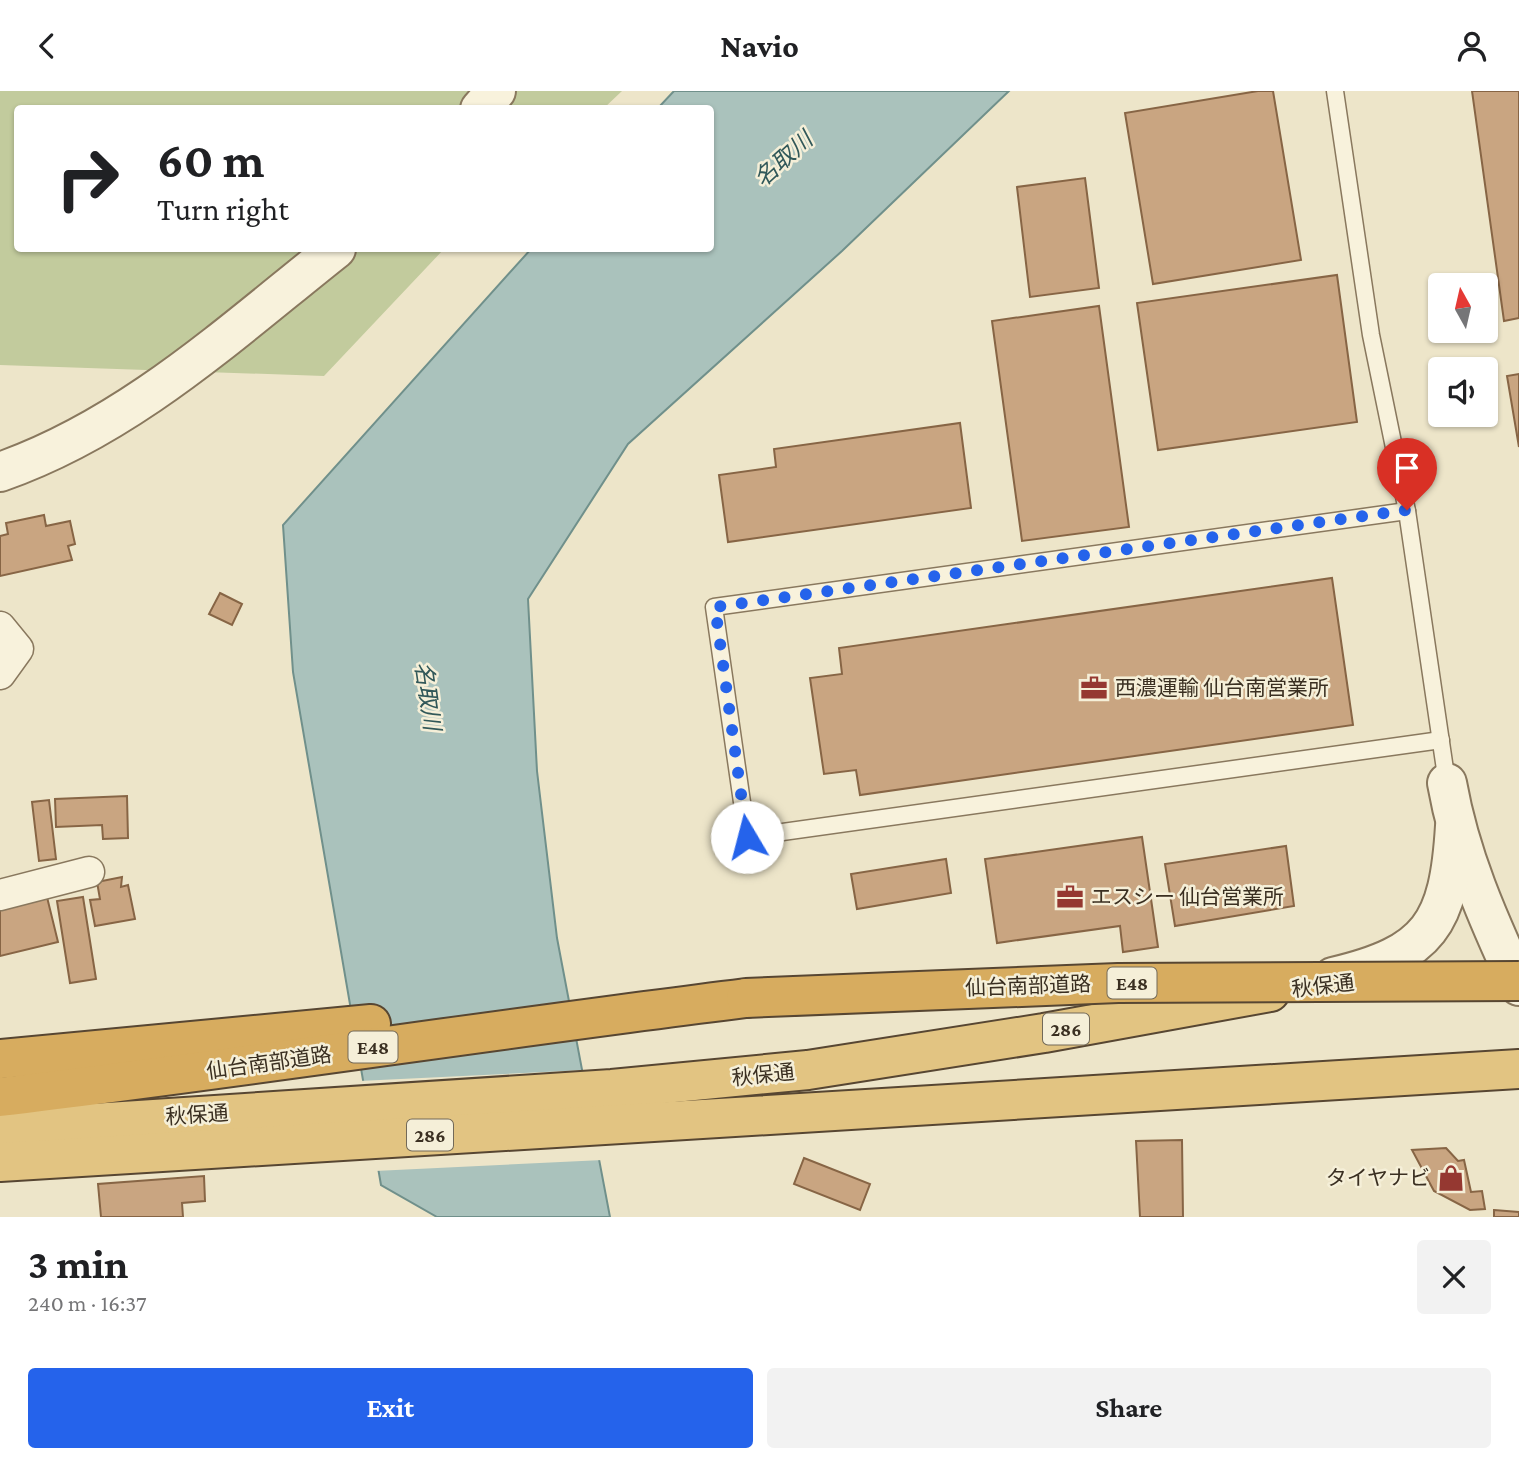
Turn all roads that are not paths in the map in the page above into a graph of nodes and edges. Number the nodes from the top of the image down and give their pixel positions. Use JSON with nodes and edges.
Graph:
{"nodes":[{"id":1,"x":496,"y":91,"type":"edge"},
{"id":2,"x":1335,"y":91,"type":"edge"},
{"id":3,"x":484,"y":105,"type":"edge"},
{"id":4,"x":332,"y":252,"type":"edge"},
{"id":5,"x":0,"y":472,"type":"edge"},
{"id":6,"x":1407,"y":510,"type":"junction"},
{"id":7,"x":0,"y":627,"type":"edge"},
{"id":8,"x":0,"y":674,"type":"edge"},
{"id":9,"x":1441,"y":740,"type":"junction"},
{"id":10,"x":1447,"y":783,"type":"joint"},
{"id":11,"x":1455,"y":826,"type":"junction"},
{"id":12,"x":89,"y":872,"type":"dead end"},
{"id":13,"x":0,"y":895,"type":"edge"},
{"id":14,"x":1516,"y":973,"type":"edge"},
{"id":15,"x":1273,"y":992,"type":"junction"},
{"id":16,"x":746,"y":998,"type":"junction"},
{"id":17,"x":0,"y":1059,"type":"edge"},
{"id":18,"x":1519,"y":1069,"type":"edge"},
{"id":19,"x":0,"y":1097,"type":"edge"},
{"id":20,"x":615,"y":1106,"type":"junction"},
{"id":21,"x":0,"y":1129,"type":"edge"},
{"id":22,"x":242,"y":1129,"type":"junction"},
{"id":23,"x":0,"y":1162,"type":"edge"}],
"edges":[{"from":1,"to":3,"type":"street"},
{"from":2,"to":6,"type":"lane"},
{"from":4,"to":5,"type":"street"},
{"from":6,"to":9,"type":"lane"},
{"from":6,"to":9,"type":"lane"},
{"from":7,"to":8,"type":"street"},
{"from":9,"to":10,"type":"lane"},
{"from":10,"to":11,"type":"street"},
{"from":11,"to":14,"type":"street"},
{"from":11,"to":15,"type":"street"},
{"from":12,"to":13,"type":"street"},
{"from":14,"to":15,"type":"highway","name":"秋保通","number":"286"},
{"from":14,"to":16,"type":"highway","name":"仙台南部道路","number":"E48","bridge":true},
{"from":15,"to":20,"type":"highway","name":"秋保通","number":"286"},
{"from":16,"to":17,"type":"highway","name":"仙台南部道路","number":"E48"},
{"from":16,"to":19,"type":"highway","name":"仙台南部道路","number":"E48"},
{"from":18,"to":20,"type":"highway","name":"秋保通","number":"286"},
{"from":20,"to":22,"type":"highway","name":"秋保通","number":"286"},
{"from":21,"to":22,"type":"highway","name":"秋保通","number":"286"},
{"from":22,"to":23,"type":"highway","name":"秋保通","number":"286"}]}
